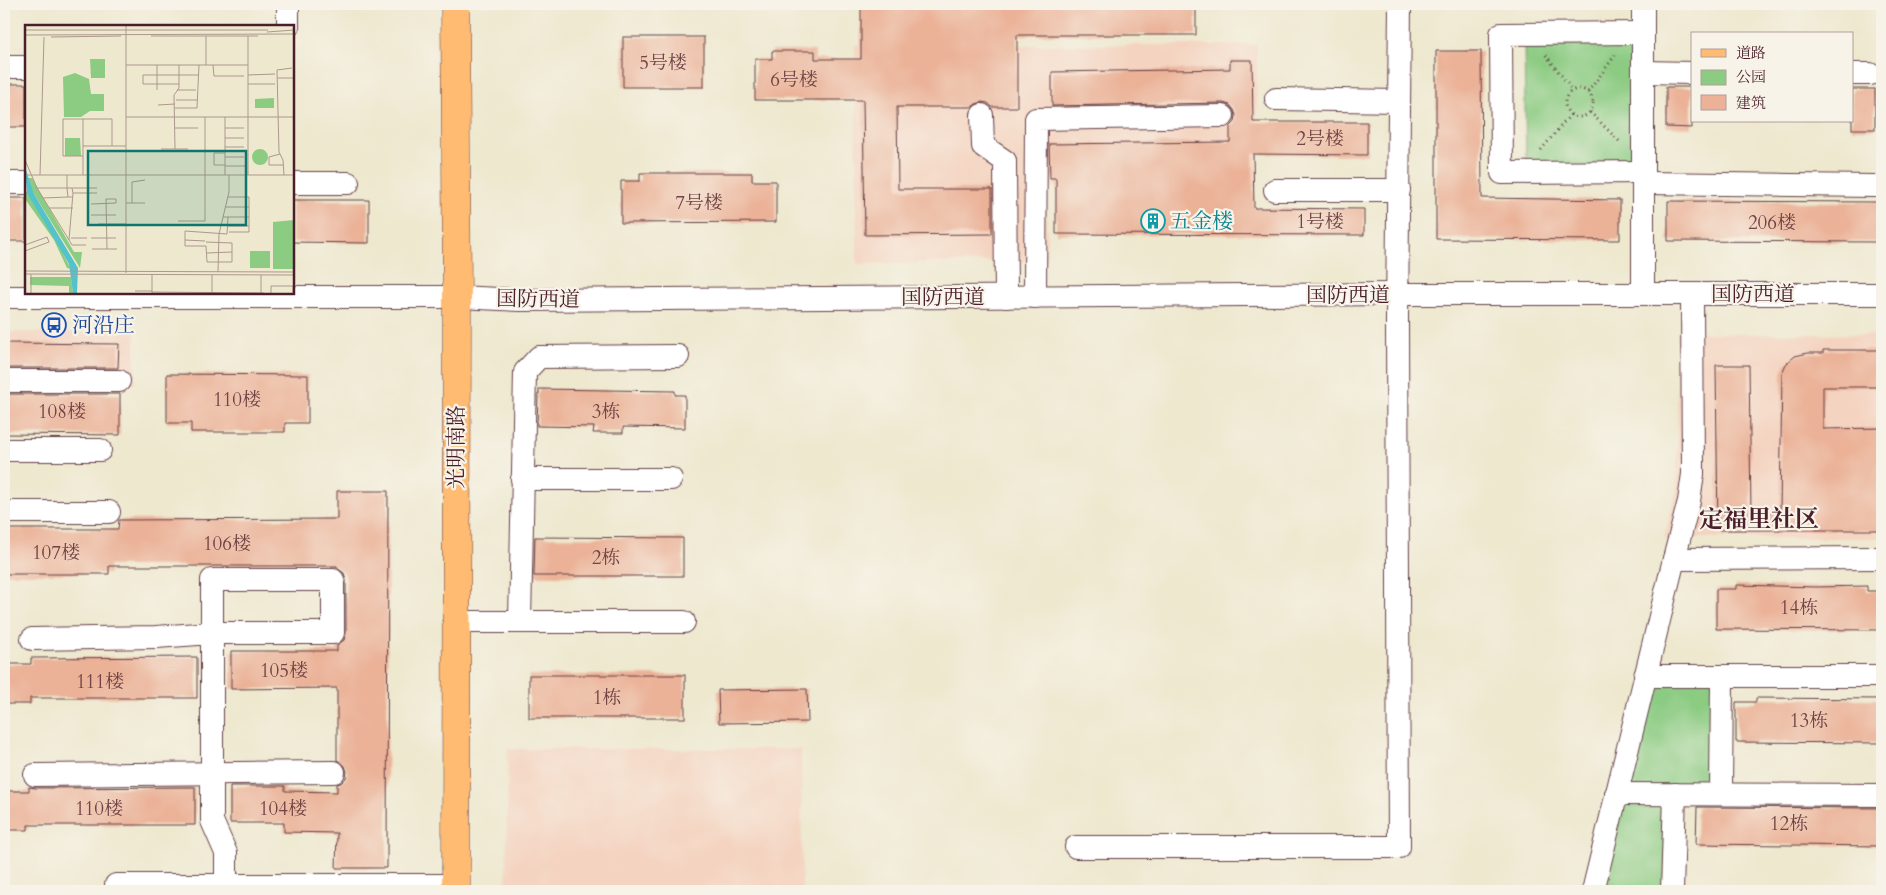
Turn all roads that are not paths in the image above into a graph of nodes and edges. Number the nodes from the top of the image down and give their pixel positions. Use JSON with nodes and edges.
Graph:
{"nodes":[{"id":1,"x":288,"y":4,"type":"edge"},
{"id":2,"x":455,"y":4,"type":"edge"},
{"id":3,"x":1400,"y":4,"type":"edge"},
{"id":4,"x":1643,"y":4,"type":"edge"},
{"id":5,"x":288,"y":25,"type":"edge"},
{"id":6,"x":1637,"y":33,"type":"junction"},
{"id":7,"x":4,"y":67,"type":"edge"},
{"id":8,"x":25,"y":67,"type":"edge"},
{"id":9,"x":1643,"y":72,"type":"junction"},
{"id":10,"x":1691,"y":73,"type":"edge"},
{"id":11,"x":1276,"y":100,"type":"dead end"},
{"id":12,"x":1399,"y":100,"type":"junction"},
{"id":13,"x":982,"y":115,"type":"dead end"},
{"id":14,"x":1223,"y":116,"type":"dead end"},
{"id":15,"x":1643,"y":173,"type":"junction"},
{"id":16,"x":4,"y":183,"type":"edge"},
{"id":17,"x":25,"y":183,"type":"edge"},
{"id":18,"x":294,"y":183,"type":"edge"},
{"id":19,"x":348,"y":183,"type":"dead end"},
{"id":20,"x":1874,"y":186,"type":"dead end"},
{"id":21,"x":1275,"y":190,"type":"dead end"},
{"id":22,"x":1399,"y":190,"type":"junction"},
{"id":23,"x":1398,"y":294,"type":"junction"},
{"id":24,"x":1643,"y":294,"type":"junction"},
{"id":25,"x":1692,"y":294,"type":"junction"},
{"id":26,"x":1882,"y":294,"type":"edge"},
{"id":27,"x":4,"y":297,"type":"edge"},
{"id":28,"x":457,"y":297,"type":"junction"},
{"id":29,"x":1006,"y":297,"type":"junction"},
{"id":30,"x":1035,"y":297,"type":"junction"},
{"id":31,"x":678,"y":356,"type":"dead end"},
{"id":32,"x":4,"y":380,"type":"edge"},
{"id":33,"x":118,"y":381,"type":"dead end"},
{"id":34,"x":4,"y":450,"type":"edge"},
{"id":35,"x":100,"y":450,"type":"dead end"},
{"id":36,"x":522,"y":480,"type":"junction"},
{"id":37,"x":671,"y":480,"type":"dead end"},
{"id":38,"x":4,"y":512,"type":"edge"},
{"id":39,"x":109,"y":512,"type":"dead end"},
{"id":40,"x":1674,"y":558,"type":"junction"},
{"id":41,"x":1882,"y":558,"type":"edge"},
{"id":42,"x":456,"y":622,"type":"junction"},
{"id":43,"x":520,"y":622,"type":"junction"},
{"id":44,"x":684,"y":622,"type":"dead end"},
{"id":45,"x":212,"y":633,"type":"junction"},
{"id":46,"x":32,"y":639,"type":"dead end"},
{"id":47,"x":1645,"y":676,"type":"junction"},
{"id":48,"x":1722,"y":676,"type":"junction"},
{"id":49,"x":1882,"y":676,"type":"edge"},
{"id":50,"x":334,"y":772,"type":"dead end"},
{"id":51,"x":212,"y":773,"type":"junction"},
{"id":52,"x":34,"y":775,"type":"dead end"},
{"id":53,"x":1616,"y":794,"type":"junction"},
{"id":54,"x":1675,"y":794,"type":"junction"},
{"id":55,"x":1721,"y":794,"type":"junction"},
{"id":56,"x":1882,"y":795,"type":"edge"},
{"id":57,"x":1076,"y":847,"type":"dead end"},
{"id":58,"x":116,"y":885,"type":"dead end"},
{"id":59,"x":226,"y":888,"type":"edge"},
{"id":60,"x":456,"y":888,"type":"edge"},
{"id":61,"x":1592,"y":891,"type":"edge"},
{"id":62,"x":1672,"y":891,"type":"edge"}],
"edges":[{"from":1,"to":5,"type":"street"},
{"from":2,"to":28,"type":"main road","name":"光明南路"},
{"from":3,"to":12,"type":"street"},
{"from":4,"to":6,"type":"street"},
{"from":6,"to":9,"type":"street"},
{"from":6,"to":15,"type":"street"},
{"from":7,"to":8,"type":"street"},
{"from":9,"to":10,"type":"street"},
{"from":9,"to":15,"type":"street"},
{"from":11,"to":12,"type":"street"},
{"from":12,"to":22,"type":"street"},
{"from":13,"to":29,"type":"street"},
{"from":14,"to":30,"type":"street"},
{"from":15,"to":20,"type":"street"},
{"from":15,"to":24,"type":"street"},
{"from":16,"to":17,"type":"street"},
{"from":18,"to":19,"type":"street"},
{"from":21,"to":22,"type":"street"},
{"from":22,"to":23,"type":"street"},
{"from":23,"to":24,"type":"street","name":"国防西道"},
{"from":23,"to":30,"type":"street","name":"国防西道"},
{"from":23,"to":57,"type":"street"},
{"from":24,"to":25,"type":"street","name":"国防西道"},
{"from":25,"to":26,"type":"street","name":"国防西道"},
{"from":25,"to":40,"type":"street"},
{"from":27,"to":28,"type":"street","name":"国防西道"},
{"from":28,"to":29,"type":"street","name":"国防西道"},
{"from":28,"to":42,"type":"main road","name":"光明南路"},
{"from":29,"to":30,"type":"street","name":"国防西道"},
{"from":31,"to":36,"type":"street"},
{"from":32,"to":33,"type":"street"},
{"from":34,"to":35,"type":"street"},
{"from":36,"to":37,"type":"street"},
{"from":36,"to":43,"type":"street"},
{"from":38,"to":39,"type":"street"},
{"from":40,"to":41,"type":"street"},
{"from":40,"to":47,"type":"street"},
{"from":42,"to":43,"type":"street"},
{"from":42,"to":60,"type":"main road","name":"光明南路"},
{"from":43,"to":44,"type":"street"},
{"from":45,"to":45,"type":"street"},
{"from":45,"to":46,"type":"street"},
{"from":45,"to":51,"type":"street"},
{"from":47,"to":48,"type":"street"},
{"from":47,"to":53,"type":"street"},
{"from":48,"to":49,"type":"street"},
{"from":48,"to":55,"type":"street"},
{"from":50,"to":51,"type":"street"},
{"from":51,"to":52,"type":"street"},
{"from":51,"to":59,"type":"street"},
{"from":53,"to":54,"type":"street"},
{"from":53,"to":61,"type":"street"},
{"from":54,"to":55,"type":"street"},
{"from":54,"to":62,"type":"street"},
{"from":55,"to":56,"type":"street"},
{"from":58,"to":59,"type":"street"},
{"from":59,"to":60,"type":"street"}]}
